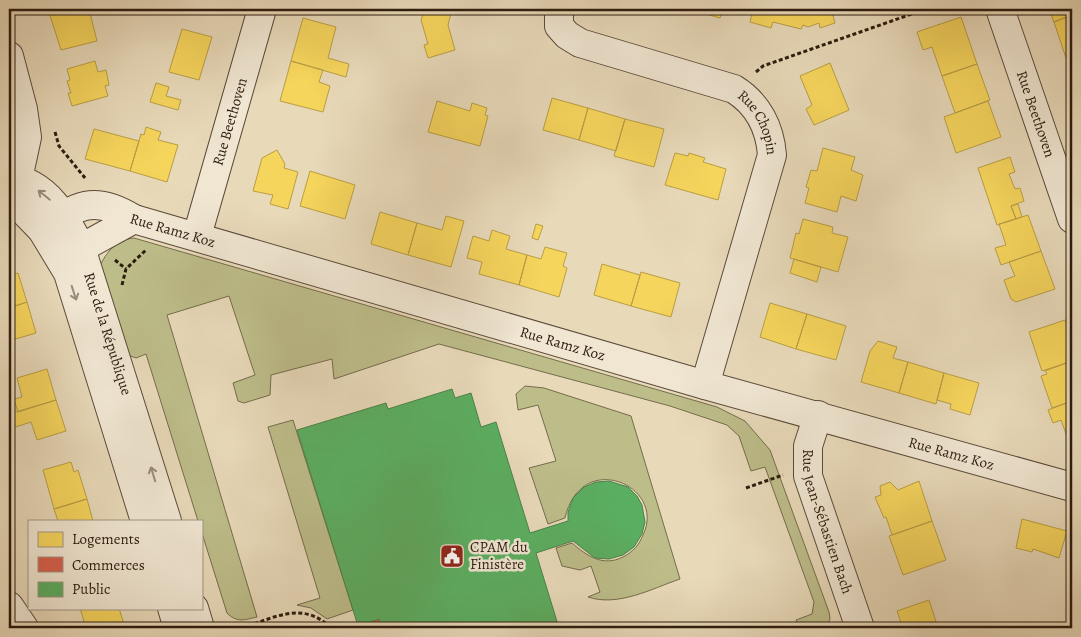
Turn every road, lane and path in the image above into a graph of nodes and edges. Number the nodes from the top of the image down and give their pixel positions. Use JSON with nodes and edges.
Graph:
{"nodes":[{"id":1,"x":262,"y":9,"type":"edge"},
{"id":2,"x":559,"y":9,"type":"edge"},
{"id":3,"x":926,"y":9,"type":"edge"},
{"id":4,"x":1000,"y":9,"type":"edge"},
{"id":5,"x":9,"y":56,"type":"edge"},
{"id":6,"x":763,"y":66,"type":"dead end"},
{"id":7,"x":54,"y":130,"type":"dead end"},
{"id":8,"x":12,"y":184,"type":"edge"},
{"id":9,"x":98,"y":204,"type":"junction"},
{"id":10,"x":63,"y":215,"type":"junction"},
{"id":11,"x":1072,"y":219,"type":"edge"},
{"id":12,"x":147,"y":222,"type":"junction"},
{"id":13,"x":42,"y":230,"type":"junction"},
{"id":14,"x":197,"y":236,"type":"junction"},
{"id":15,"x":71,"y":254,"type":"junction"},
{"id":16,"x":123,"y":292,"type":"dead end"},
{"id":17,"x":705,"y":385,"type":"junction"},
{"id":18,"x":818,"y":415,"type":"junction"},
{"id":19,"x":780,"y":476,"type":"dead end"},
{"id":20,"x":1072,"y":487,"type":"edge"},
{"id":21,"x":746,"y":488,"type":"dead end"},
{"id":22,"x":145,"y":520,"type":"edge"},
{"id":23,"x":167,"y":520,"type":"edge"},
{"id":24,"x":9,"y":606,"type":"edge"},
{"id":25,"x":173,"y":610,"type":"edge"},
{"id":26,"x":195,"y":610,"type":"edge"},
{"id":27,"x":24,"y":628,"type":"edge"},
{"id":28,"x":178,"y":628,"type":"edge"},
{"id":29,"x":200,"y":628,"type":"edge"},
{"id":30,"x":242,"y":628,"type":"edge"},
{"id":31,"x":331,"y":628,"type":"edge"},
{"id":32,"x":860,"y":628,"type":"edge"}],
"edges":[{"from":1,"to":14,"type":"street","name":"Rue Beethoven"},
{"from":2,"to":17,"type":"street","name":"Rue Chopin"},
{"from":3,"to":6,"type":"path"},
{"from":4,"to":11,"type":"street","name":"Rue Beethoven"},
{"from":5,"to":8,"type":"street"},
{"from":7,"to":9,"type":"path"},
{"from":10,"to":8,"type":"street","name":"Rue de la République","one_way":true},
{"from":8,"to":13,"type":"street","name":"Rue de la République"},
{"from":9,"to":10,"type":"street"},
{"from":9,"to":12,"type":"street"},
{"from":10,"to":13,"type":"street"},
{"from":10,"to":15,"type":"street","name":"Rue de la République"},
{"from":12,"to":14,"type":"street","name":"Rue Ramz Koz"},
{"from":12,"to":15,"type":"street","name":"Rue Ramz Koz"},
{"from":12,"to":16,"type":"path"},
{"from":13,"to":15,"type":"street","name":"Rue de la République"},
{"from":14,"to":17,"type":"street","name":"Rue Ramz Koz"},
{"from":15,"to":22,"type":"street","name":"Rue de la République","one_way":true},
{"from":23,"to":15,"type":"street","name":"Rue de la République","one_way":true},
{"from":17,"to":18,"type":"street","name":"Rue Ramz Koz"},
{"from":18,"to":20,"type":"street","name":"Rue Ramz Koz"},
{"from":18,"to":32,"type":"street","name":"Rue Jean-Sébastien Bach"},
{"from":19,"to":21,"type":"path"},
{"from":24,"to":27,"type":"street"},
{"from":25,"to":28,"type":"street"},
{"from":26,"to":29,"type":"street"},
{"from":30,"to":31,"type":"path"}]}
